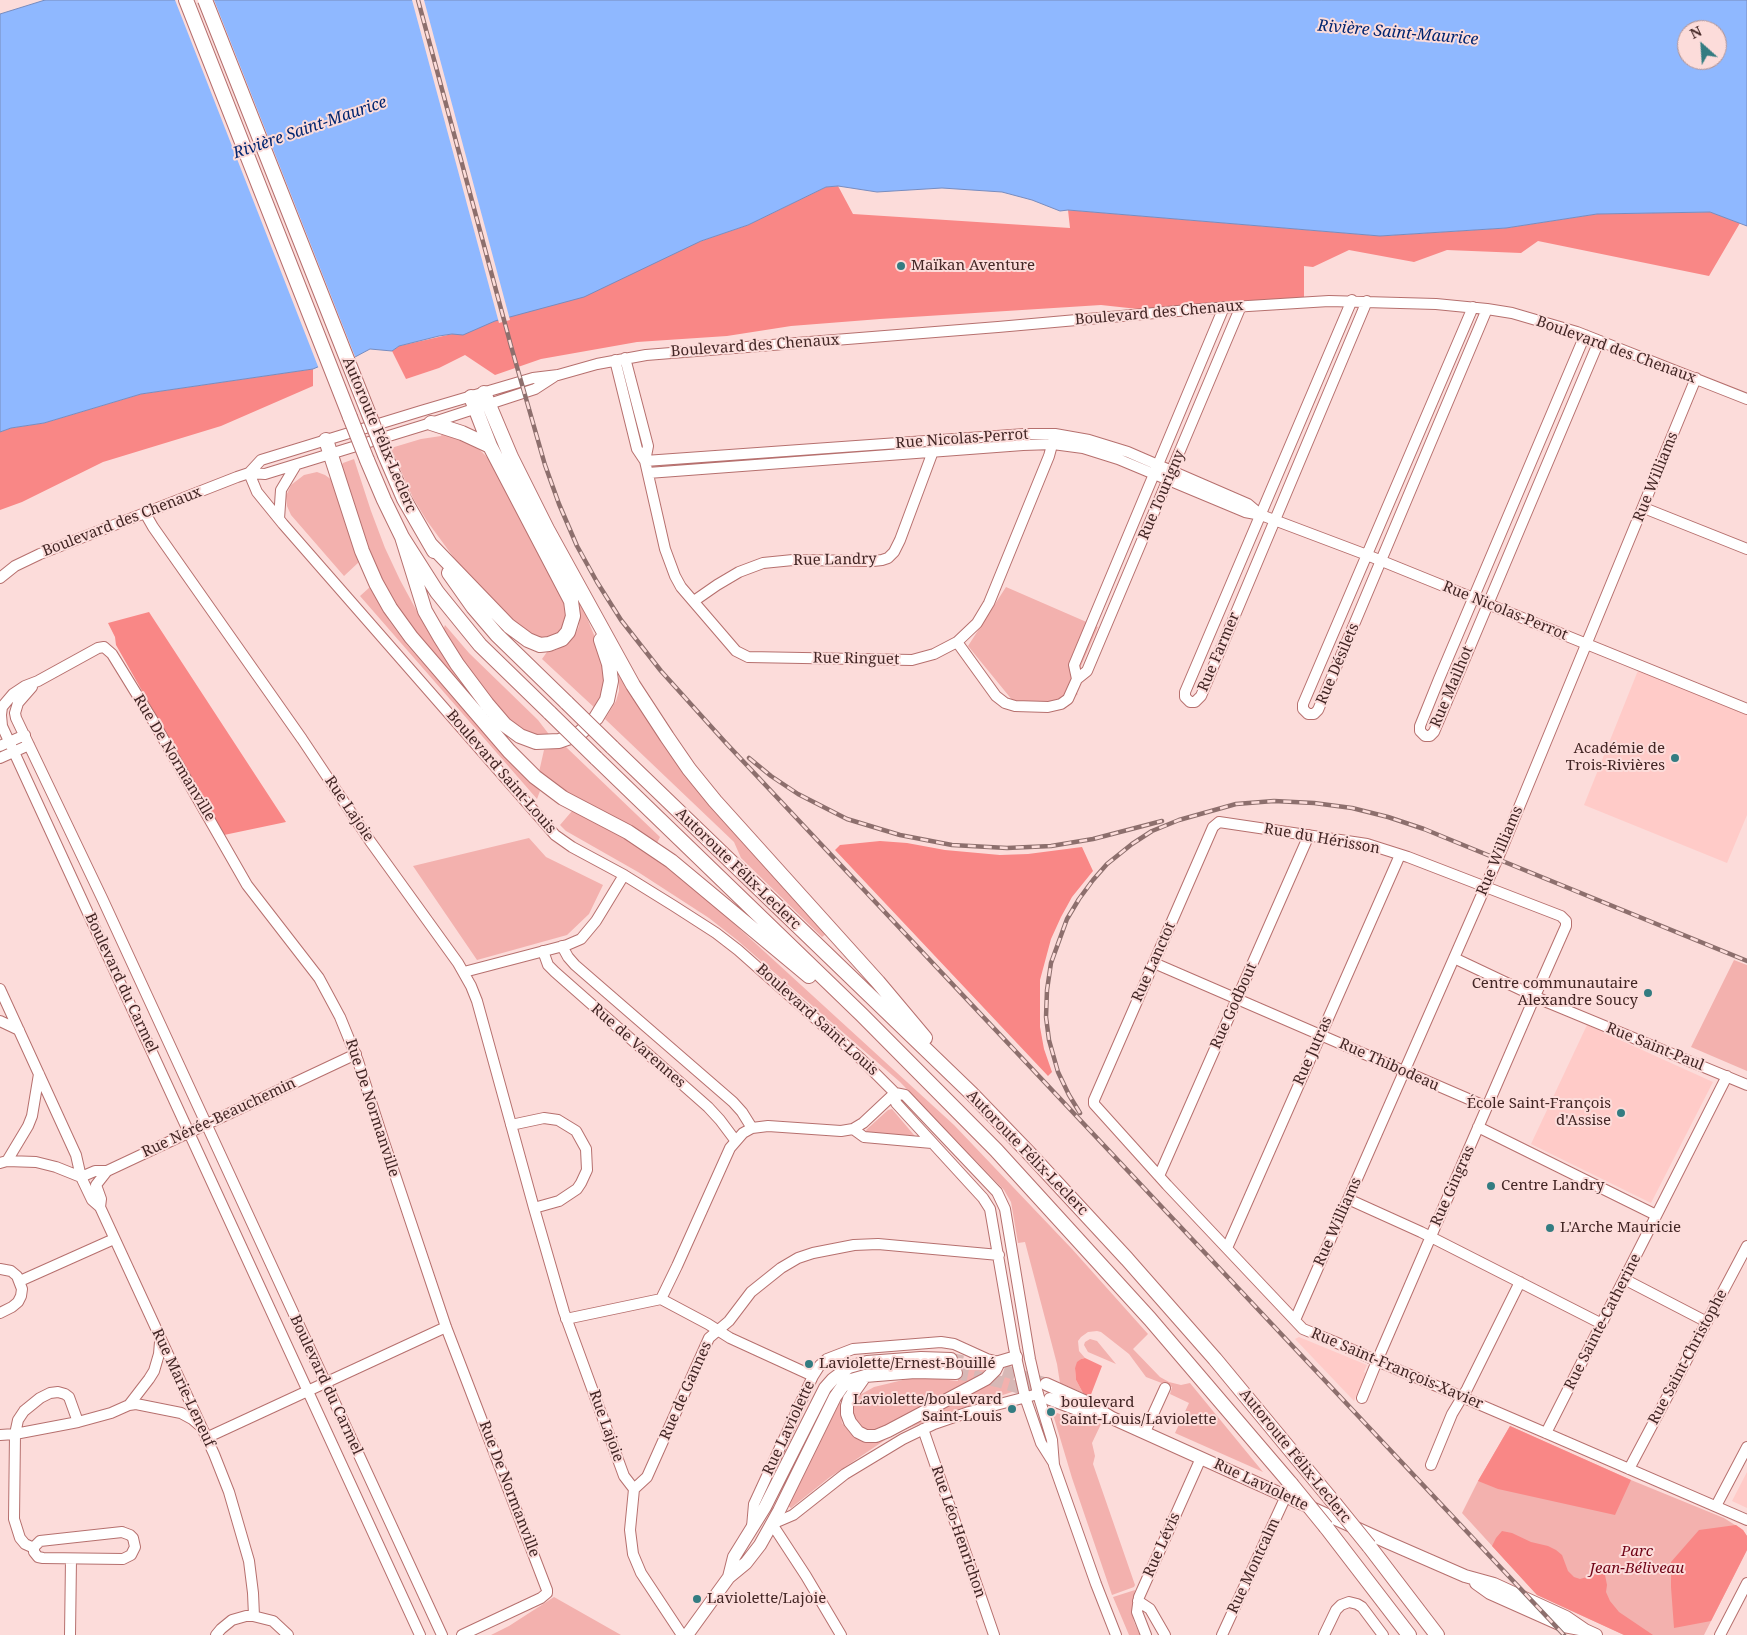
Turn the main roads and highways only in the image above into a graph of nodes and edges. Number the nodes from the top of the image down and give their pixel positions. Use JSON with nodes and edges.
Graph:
{"nodes":[{"id":1,"x":186,"y":0,"type":"edge"},
{"id":2,"x":205,"y":0,"type":"edge"},
{"id":3,"x":431,"y":423,"type":"road end"},
{"id":4,"x":326,"y":440,"type":"road end"},
{"id":5,"x":490,"y":446,"type":"junction"},
{"id":6,"x":402,"y":537,"type":"junction"},
{"id":7,"x":430,"y":544,"type":"junction"},
{"id":8,"x":587,"y":602,"type":"junction"},
{"id":9,"x":885,"y":1038,"type":"junction"},
{"id":10,"x":972,"y":1094,"type":"junction"},
{"id":11,"x":1023,"y":1356,"type":"road end"},
{"id":12,"x":951,"y":1359,"type":"tunnel mouth"},
{"id":13,"x":956,"y":1373,"type":"tunnel mouth"},
{"id":14,"x":865,"y":1376,"type":"junction"},
{"id":15,"x":1045,"y":1392,"type":"tunnel mouth"},
{"id":16,"x":1288,"y":1490,"type":"junction"},
{"id":17,"x":729,"y":1577,"type":"junction"},
{"id":18,"x":1590,"y":1632,"type":"edge"},
{"id":19,"x":687,"y":1635,"type":"edge"},
{"id":20,"x":1409,"y":1635,"type":"edge"},
{"id":21,"x":1437,"y":1635,"type":"edge"}],
"edges":[{"from":1,"to":6,"type":"highway","name":"Autoroute Félix-Leclerc","bridge":true},
{"from":2,"to":7,"type":"highway","name":"Autoroute Félix-Leclerc","bridge":true},
{"from":3,"to":5,"type":"highway"},
{"from":4,"to":9,"type":"highway"},
{"from":5,"to":7,"type":"highway"},
{"from":5,"to":8,"type":"highway"},
{"from":6,"to":8,"type":"highway"},
{"from":6,"to":9,"type":"highway","name":"Autoroute Félix-Leclerc","bridge":true},
{"from":7,"to":10,"type":"highway","name":"Autoroute Félix-Leclerc","bridge":true},
{"from":8,"to":10,"type":"highway"},
{"from":9,"to":16,"type":"highway","name":"Autoroute Félix-Leclerc"},
{"from":10,"to":21,"type":"highway","name":"Autoroute Félix-Leclerc","bridge":true},
{"from":11,"to":14,"type":"main road"},
{"from":12,"to":17,"type":"main road","name":"Rue Laviolette"},
{"from":13,"to":14,"type":"main road","name":"Rue Laviolette"},
{"from":14,"to":17,"type":"main road","name":"Rue Laviolette"},
{"from":15,"to":16,"type":"main road","name":"Rue Laviolette"},
{"from":16,"to":18,"type":"main road","name":"Rue Laviolette"},
{"from":16,"to":20,"type":"highway","name":"Autoroute Félix-Leclerc","bridge":true},
{"from":17,"to":19,"type":"main road","name":"Rue Laviolette"}]}
